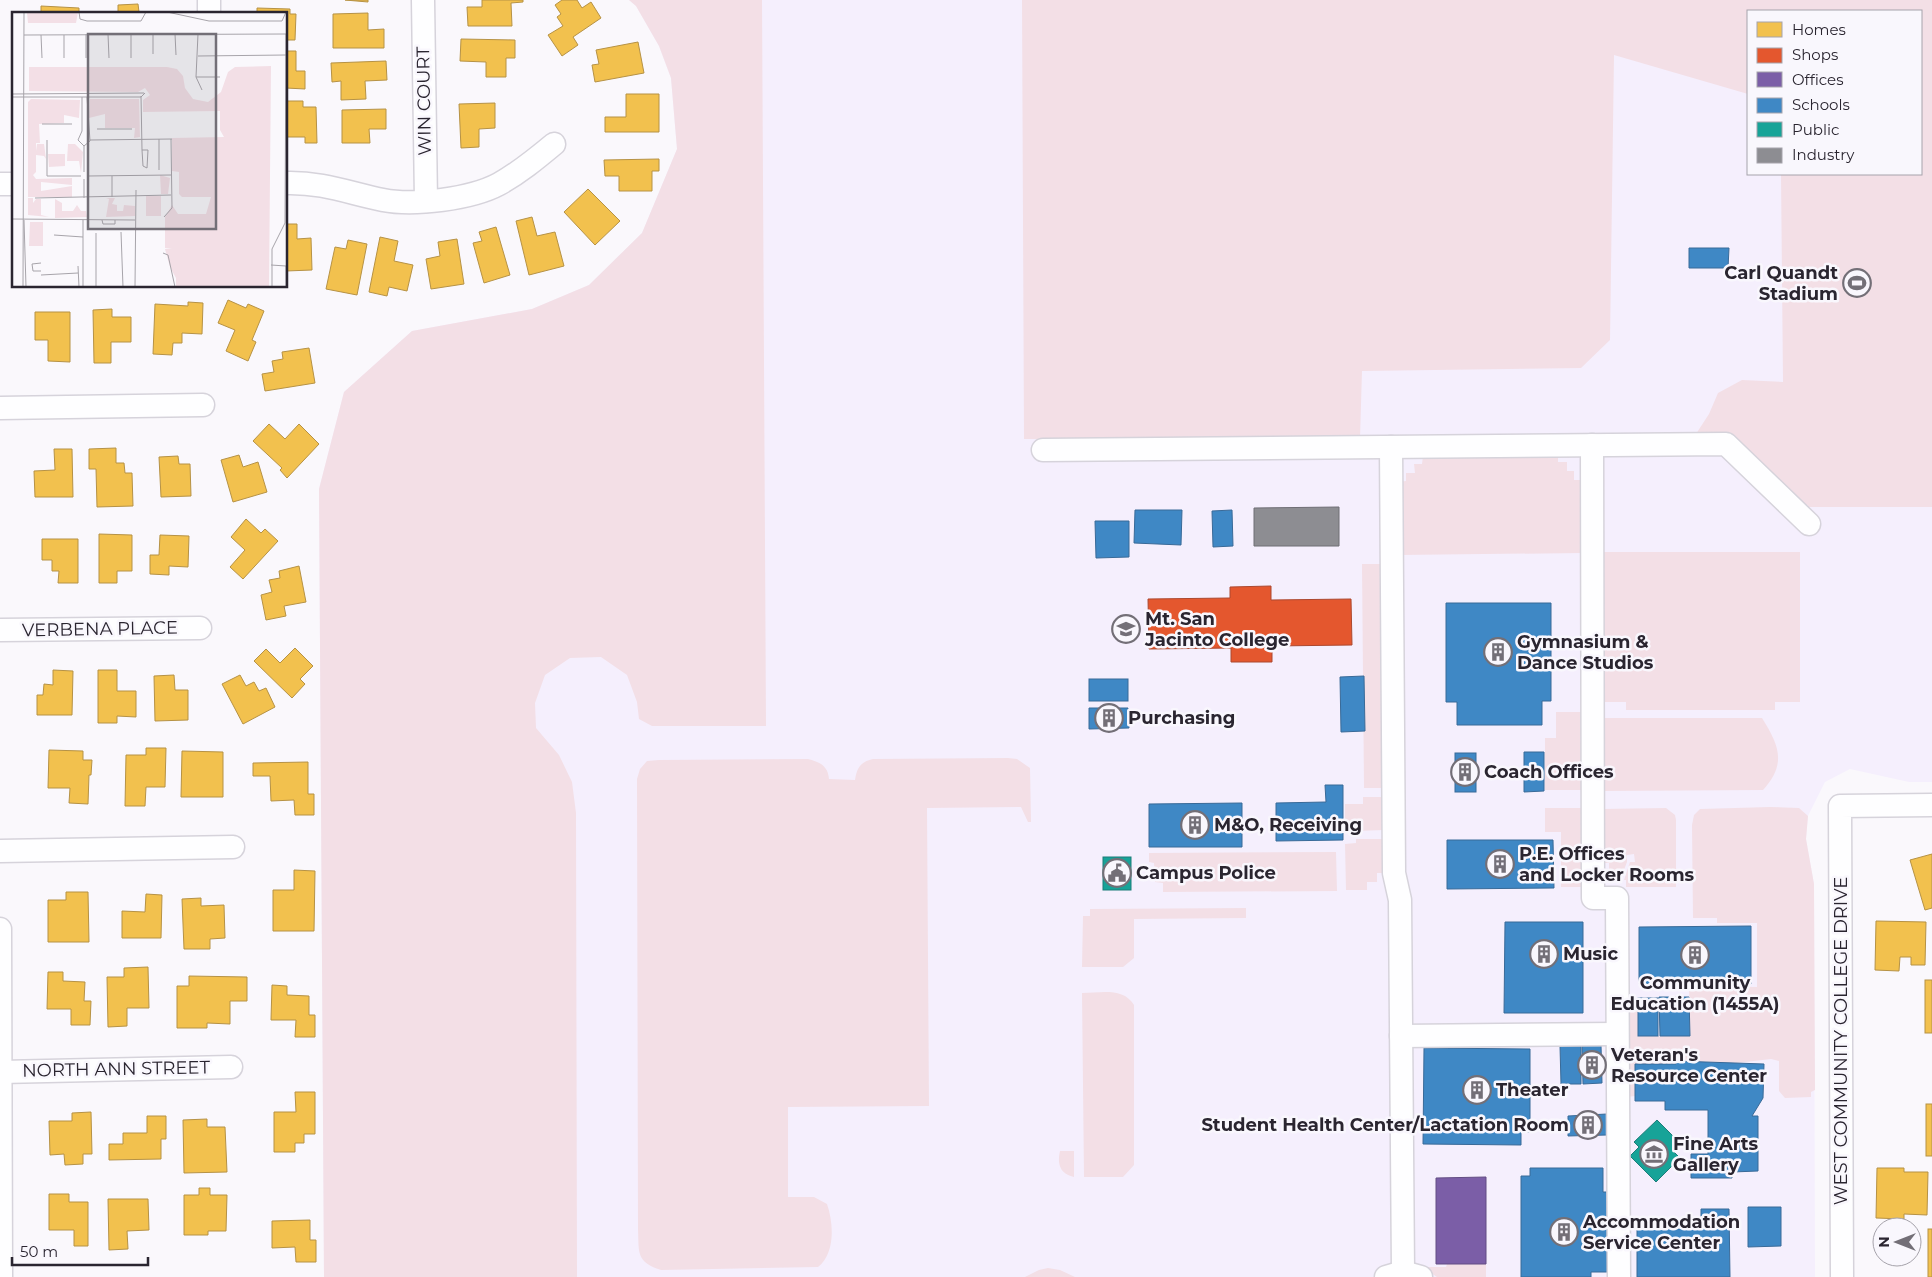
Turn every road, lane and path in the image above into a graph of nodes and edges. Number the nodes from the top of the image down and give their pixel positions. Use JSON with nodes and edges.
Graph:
{"nodes":[{"id":1,"x":423,"y":0,"type":"edge"},
{"id":2,"x":554,"y":144,"type":"dead end"},
{"id":3,"x":288,"y":183,"type":"edge"},
{"id":4,"x":426,"y":201,"type":"junction"},
{"id":5,"x":203,"y":405,"type":"dead end"},
{"id":6,"x":0,"y":408,"type":"edge"},
{"id":7,"x":1592,"y":446,"type":"junction"},
{"id":8,"x":1390,"y":447,"type":"junction"},
{"id":9,"x":1043,"y":450,"type":"dead end"},
{"id":10,"x":1809,"y":524,"type":"dead end"},
{"id":11,"x":200,"y":628,"type":"dead end"},
{"id":12,"x":0,"y":630,"type":"edge"},
{"id":13,"x":1932,"y":805,"type":"edge"},
{"id":14,"x":233,"y":847,"type":"dead end"},
{"id":15,"x":0,"y":851,"type":"edge"},
{"id":16,"x":0,"y":929,"type":"edge"},
{"id":17,"x":1618,"y":1034,"type":"junction"},
{"id":18,"x":1401,"y":1036,"type":"junction"},
{"id":19,"x":231,"y":1067,"type":"dead end"},
{"id":20,"x":1,"y":1072,"type":"edge"},
{"id":21,"x":1403,"y":1275,"type":"edge"},
{"id":22,"x":1,"y":1277,"type":"edge"},
{"id":23,"x":1619,"y":1277,"type":"edge"},
{"id":24,"x":1842,"y":1277,"type":"edge"}],
"edges":[{"from":1,"to":4,"type":"street","name":"WIN COURT"},
{"from":2,"to":4,"type":"street"},
{"from":3,"to":4,"type":"street"},
{"from":5,"to":6,"type":"street"},
{"from":7,"to":8,"type":"street"},
{"from":7,"to":10,"type":"street"},
{"from":7,"to":17,"type":"street"},
{"from":8,"to":9,"type":"street"},
{"from":8,"to":18,"type":"street"},
{"from":11,"to":12,"type":"street","name":"VERBENA PLACE"},
{"from":13,"to":24,"type":"street","name":"WEST COMMUNITY COLLEGE DRIVE"},
{"from":14,"to":15,"type":"street"},
{"from":16,"to":20,"type":"street"},
{"from":17,"to":18,"type":"street"},
{"from":17,"to":23,"type":"street"},
{"from":18,"to":21,"type":"street"},
{"from":19,"to":20,"type":"street","name":"NORTH ANN STREET"},
{"from":20,"to":22,"type":"street"}]}
